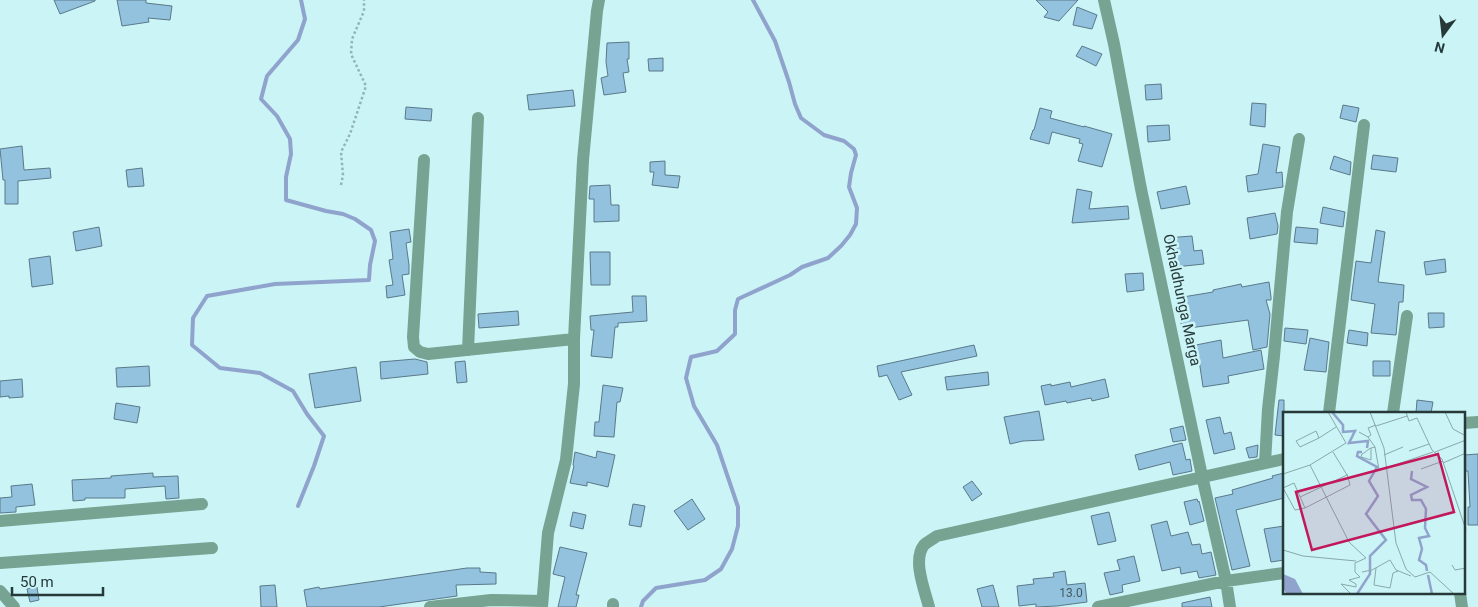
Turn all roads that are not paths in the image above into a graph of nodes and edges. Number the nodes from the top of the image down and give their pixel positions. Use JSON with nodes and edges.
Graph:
{"nodes":[{"id":1,"x":599,"y":0,"type":"edge"},
{"id":2,"x":1104,"y":0,"type":"edge"},
{"id":3,"x":478,"y":118,"type":"dead end"},
{"id":4,"x":1364,"y":126,"type":"dead end"},
{"id":5,"x":1299,"y":139,"type":"dead end"},
{"id":6,"x":424,"y":160,"type":"dead end"},
{"id":7,"x":1407,"y":316,"type":"dead end"},
{"id":8,"x":574,"y":339,"type":"junction"},
{"id":9,"x":468,"y":350,"type":"junction"},
{"id":10,"x":1330,"y":412,"type":"edge"},
{"id":11,"x":1393,"y":412,"type":"edge"},
{"id":12,"x":1283,"y":459,"type":"edge"},
{"id":13,"x":1265,"y":463,"type":"junction"},
{"id":14,"x":1202,"y":476,"type":"junction"},
{"id":15,"x":202,"y":504,"type":"dead end"},
{"id":16,"x":0,"y":521,"type":"edge"},
{"id":17,"x":212,"y":548,"type":"dead end"},
{"id":18,"x":0,"y":563,"type":"edge"},
{"id":19,"x":1283,"y":572,"type":"edge"},
{"id":20,"x":1226,"y":581,"type":"junction"},
{"id":21,"x":0,"y":591,"type":"edge"},
{"id":22,"x":1460,"y":594,"type":"edge"},
{"id":23,"x":542,"y":604,"type":"edge"},
{"id":24,"x":14,"y":607,"type":"edge"},
{"id":25,"x":430,"y":607,"type":"edge"},
{"id":26,"x":929,"y":607,"type":"edge"},
{"id":27,"x":1098,"y":607,"type":"edge"},
{"id":28,"x":1230,"y":607,"type":"edge"},
{"id":29,"x":1462,"y":607,"type":"edge"}],
"edges":[{"from":1,"to":8,"type":"street"},
{"from":2,"to":14,"type":"street","name":"Okhaldhunga Marga"},
{"from":3,"to":9,"type":"street"},
{"from":4,"to":10,"type":"street"},
{"from":5,"to":13,"type":"street"},
{"from":6,"to":9,"type":"street"},
{"from":7,"to":11,"type":"street"},
{"from":8,"to":9,"type":"street"},
{"from":8,"to":23,"type":"street"},
{"from":12,"to":13,"type":"street"},
{"from":13,"to":14,"type":"street"},
{"from":14,"to":20,"type":"street","name":"Okhaldhunga Marga"},
{"from":14,"to":26,"type":"street"},
{"from":15,"to":16,"type":"street"},
{"from":17,"to":18,"type":"street"},
{"from":19,"to":20,"type":"street"},
{"from":20,"to":27,"type":"street"},
{"from":20,"to":28,"type":"street","name":"Okhaldhunga Marga"},
{"from":21,"to":24,"type":"street"},
{"from":22,"to":29,"type":"street"},
{"from":23,"to":25,"type":"street"}]}
